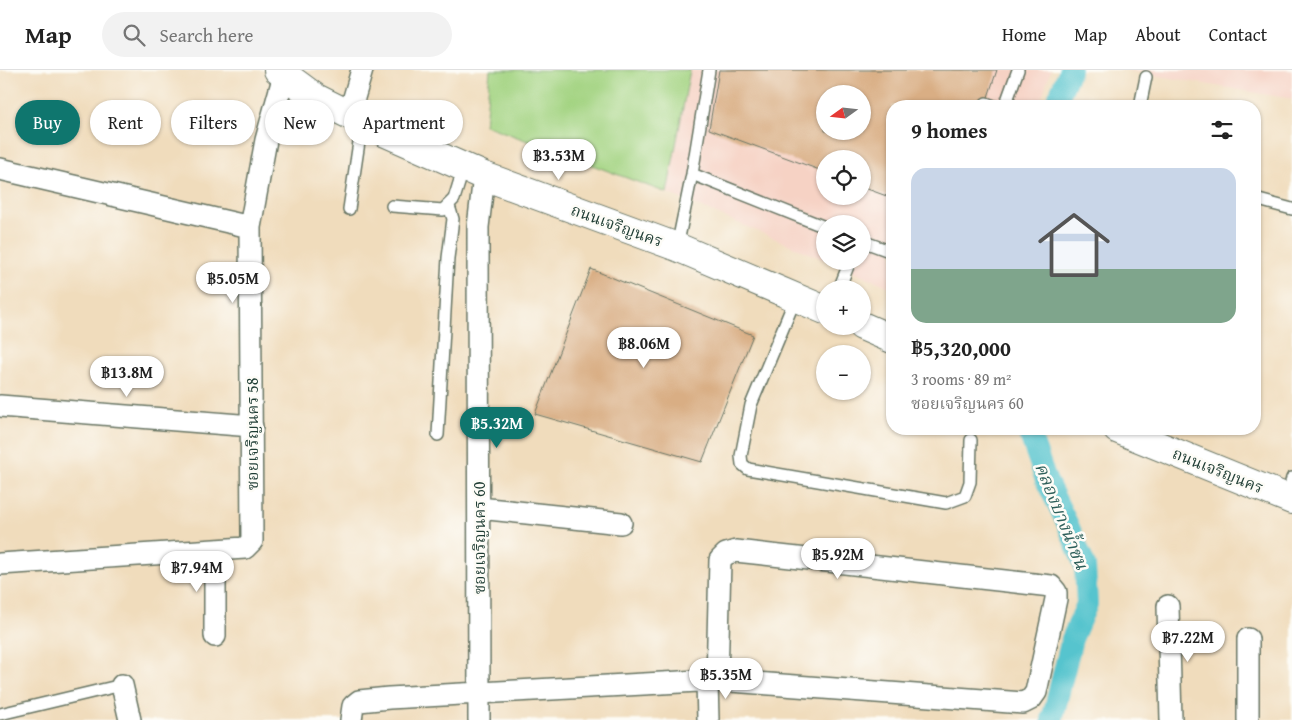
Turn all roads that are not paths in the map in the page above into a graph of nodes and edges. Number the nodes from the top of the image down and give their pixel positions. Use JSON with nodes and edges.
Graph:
{"nodes":[{"id":1,"x":362,"y":70,"type":"edge"},
{"id":2,"x":709,"y":70,"type":"edge"},
{"id":3,"x":1018,"y":70,"type":"edge"},
{"id":4,"x":281,"y":73,"type":"edge"},
{"id":5,"x":1146,"y":77,"type":"dead end"},
{"id":6,"x":358,"y":100,"type":"edge"},
{"id":7,"x":1007,"y":100,"type":"edge"},
{"id":8,"x":1141,"y":100,"type":"edge"},
{"id":9,"x":344,"y":112,"type":"edge"},
{"id":10,"x":354,"y":145,"type":"edge"},
{"id":11,"x":416,"y":145,"type":"edge"},
{"id":12,"x":0,"y":169,"type":"edge"},
{"id":13,"x":474,"y":171,"type":"junction"},
{"id":14,"x":692,"y":174,"type":"junction"},
{"id":15,"x":1261,"y":201,"type":"edge"},
{"id":16,"x":392,"y":206,"type":"dead end"},
{"id":17,"x":448,"y":206,"type":"junction"},
{"id":18,"x":349,"y":209,"type":"dead end"},
{"id":19,"x":1292,"y":209,"type":"edge"},
{"id":20,"x":816,"y":223,"type":"edge"},
{"id":21,"x":250,"y":227,"type":"junction"},
{"id":22,"x":871,"y":244,"type":"edge"},
{"id":23,"x":677,"y":247,"type":"junction"},
{"id":24,"x":886,"y":250,"type":"edge"},
{"id":25,"x":796,"y":297,"type":"junction"},
{"id":26,"x":816,"y":306,"type":"edge"},
{"id":27,"x":871,"y":330,"type":"edge"},
{"id":28,"x":886,"y":336,"type":"edge"},
{"id":29,"x":0,"y":406,"type":"edge"},
{"id":30,"x":252,"y":426,"type":"junction"},
{"id":31,"x":438,"y":435,"type":"dead end"},
{"id":32,"x":1133,"y":435,"type":"edge"},
{"id":33,"x":971,"y":440,"type":"dead end"},
{"id":34,"x":1290,"y":492,"type":"edge"},
{"id":35,"x":479,"y":508,"type":"junction"},
{"id":36,"x":621,"y":523,"type":"dead end"},
{"id":37,"x":215,"y":550,"type":"junction"},
{"id":38,"x":0,"y":564,"type":"edge"},
{"id":39,"x":1168,"y":606,"type":"dead end"},
{"id":40,"x":215,"y":636,"type":"dead end"},
{"id":41,"x":1248,"y":639,"type":"dead end"},
{"id":42,"x":712,"y":681,"type":"junction"},
{"id":43,"x":122,"y":685,"type":"joint"},
{"id":44,"x":479,"y":694,"type":"junction"},
{"id":45,"x":0,"y":714,"type":"edge"},
{"id":46,"x":130,"y":720,"type":"edge"},
{"id":47,"x":351,"y":720,"type":"edge"},
{"id":48,"x":479,"y":720,"type":"edge"},
{"id":49,"x":708,"y":720,"type":"edge"},
{"id":50,"x":1170,"y":720,"type":"edge"},
{"id":51,"x":1248,"y":720,"type":"edge"}],
"edges":[{"from":1,"to":6,"type":"street"},
{"from":2,"to":14,"type":"lane"},
{"from":3,"to":7,"type":"lane"},
{"from":4,"to":9,"type":"main road","name":"ถนนเจริญนคร"},
{"from":4,"to":21,"type":"street","name":"ซอยเจริญนคร 58"},
{"from":5,"to":8,"type":"lane"},
{"from":10,"to":18,"type":"lane"},
{"from":11,"to":13,"type":"main road","name":"ถนนเจริญนคร"},
{"from":12,"to":21,"type":"street"},
{"from":13,"to":17,"type":"lane"},
{"from":13,"to":23,"type":"main road","name":"ถนนเจริญนคร"},
{"from":13,"to":35,"type":"street","name":"ซอยเจริญนคร 60"},
{"from":14,"to":20,"type":"lane"},
{"from":14,"to":23,"type":"lane"},
{"from":15,"to":19,"type":"lane"},
{"from":16,"to":17,"type":"lane"},
{"from":17,"to":31,"type":"lane"},
{"from":21,"to":30,"type":"street","name":"ซอยเจริญนคร 58"},
{"from":22,"to":24,"type":"lane"},
{"from":23,"to":25,"type":"main road","name":"ถนนเจริญนคร"},
{"from":25,"to":26,"type":"main road","name":"ถนนเจริญนคร"},
{"from":25,"to":33,"type":"lane"},
{"from":27,"to":28,"type":"main road"},
{"from":29,"to":30,"type":"street"},
{"from":30,"to":37,"type":"street","name":"ซอยเจริญนคร 58"},
{"from":32,"to":34,"type":"main road","name":"ถนนเจริญนคร"},
{"from":35,"to":36,"type":"street"},
{"from":35,"to":44,"type":"street","name":"ซอยเจริญนคร 60"},
{"from":37,"to":38,"type":"street","name":"ซอยเจริญนคร 58"},
{"from":37,"to":40,"type":"street"},
{"from":39,"to":50,"type":"street"},
{"from":41,"to":51,"type":"street"},
{"from":42,"to":42,"type":"street"},
{"from":42,"to":44,"type":"street"},
{"from":42,"to":49,"type":"street"},
{"from":43,"to":45,"type":"lane"},
{"from":43,"to":46,"type":"street"},
{"from":44,"to":47,"type":"street"},
{"from":44,"to":48,"type":"street","name":"ซอยเจริญนคร 60"}]}
